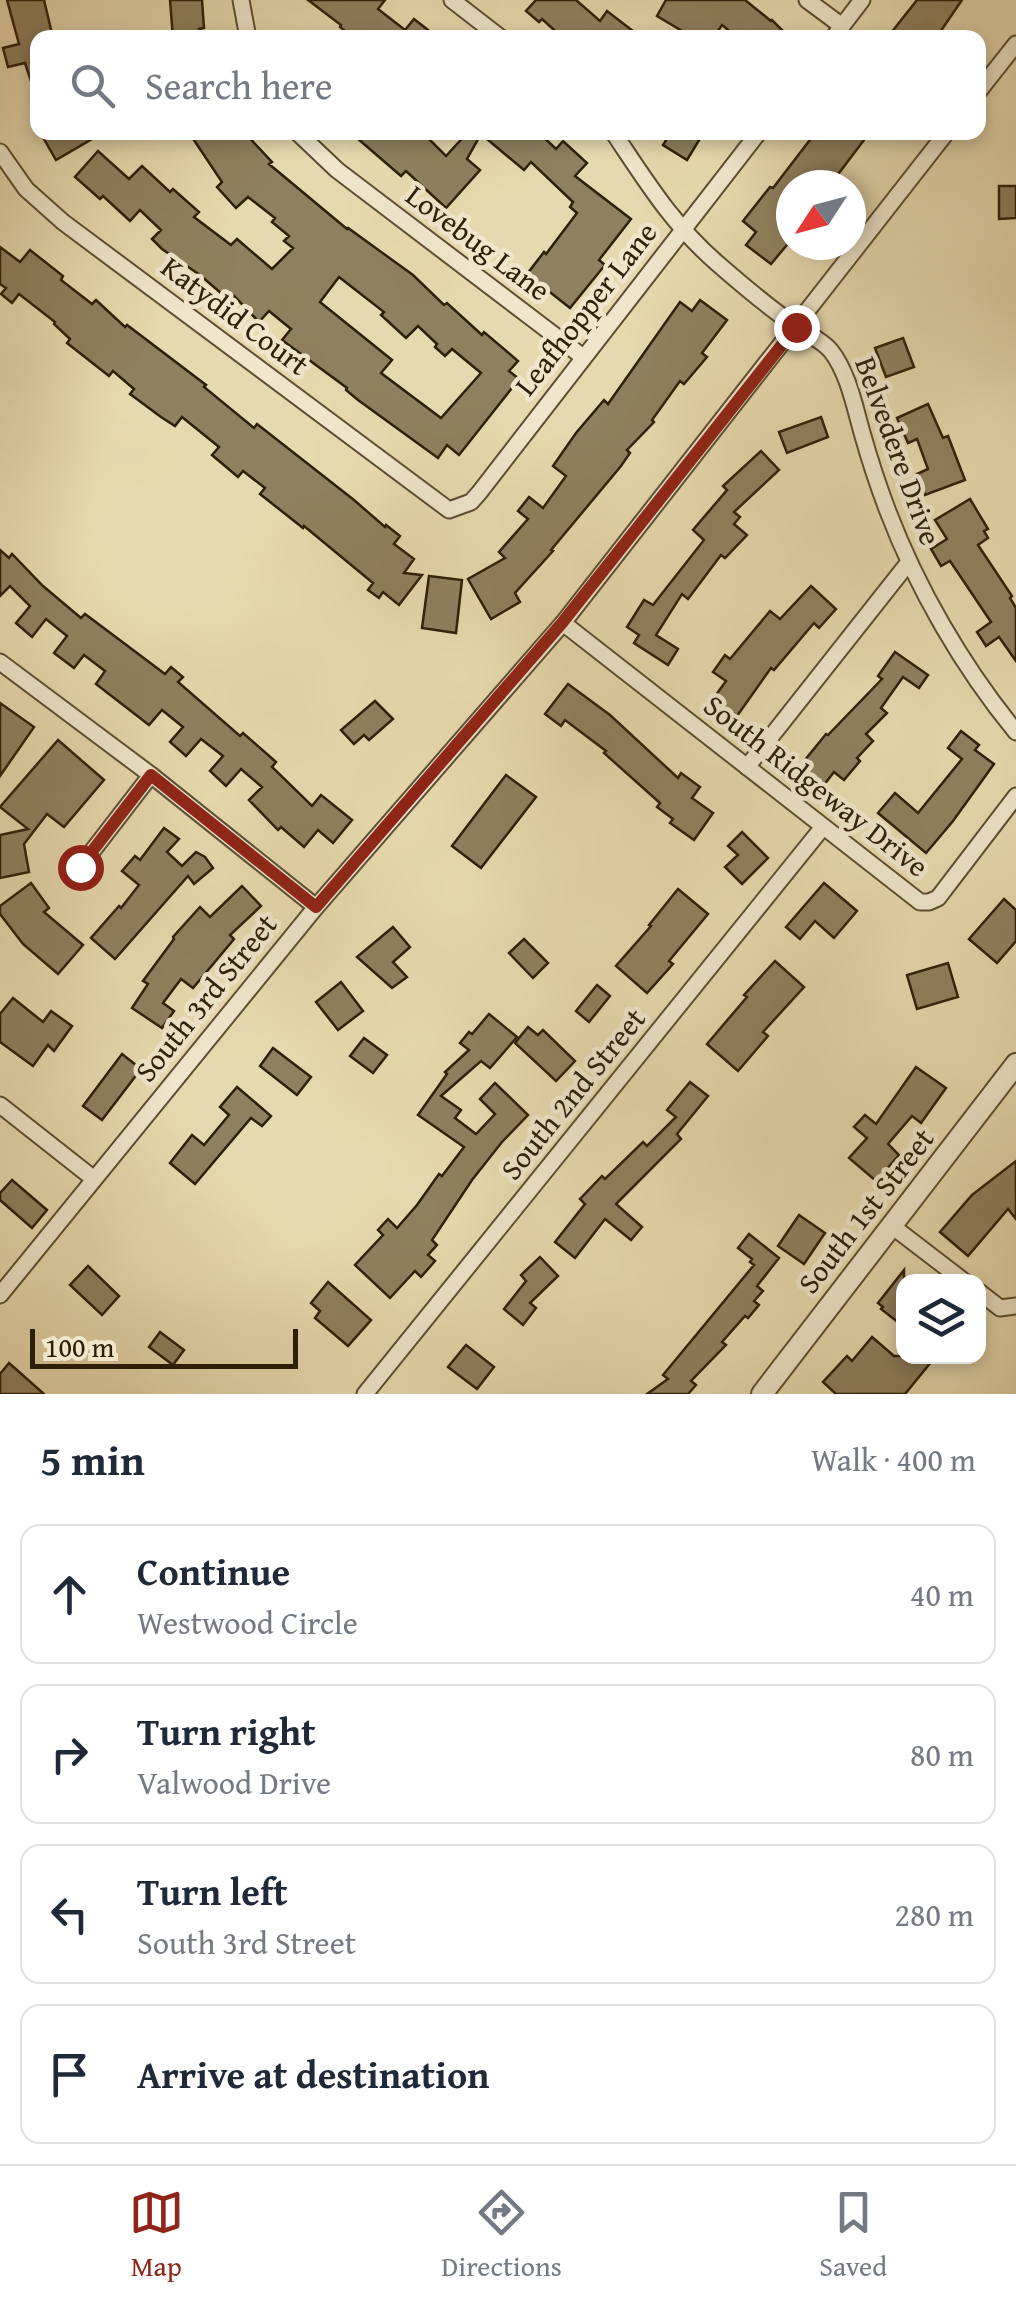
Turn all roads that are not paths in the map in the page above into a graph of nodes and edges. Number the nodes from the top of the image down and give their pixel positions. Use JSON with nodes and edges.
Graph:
{"nodes":[{"id":1,"x":241,"y":0,"type":"edge"},
{"id":2,"x":452,"y":0,"type":"edge"},
{"id":3,"x":807,"y":0,"type":"edge"},
{"id":4,"x":862,"y":0,"type":"edge"},
{"id":5,"x":247,"y":30,"type":"edge"},
{"id":6,"x":491,"y":30,"type":"edge"},
{"id":7,"x":836,"y":30,"type":"edge"},
{"id":8,"x":840,"y":30,"type":"edge"},
{"id":9,"x":1016,"y":44,"type":"edge"},
{"id":10,"x":986,"y":82,"type":"edge"},
{"id":11,"x":305,"y":140,"type":"edge"},
{"id":12,"x":618,"y":140,"type":"edge"},
{"id":13,"x":752,"y":140,"type":"edge"},
{"id":14,"x":942,"y":140,"type":"edge"},
{"id":15,"x":0,"y":152,"type":"edge"},
{"id":16,"x":682,"y":230,"type":"junction"},
{"id":17,"x":796,"y":327,"type":"junction"},
{"id":18,"x":583,"y":358,"type":"junction"},
{"id":19,"x":449,"y":510,"type":"joint"},
{"id":20,"x":909,"y":562,"type":"junction"},
{"id":21,"x":562,"y":623,"type":"junction"},
{"id":22,"x":0,"y":662,"type":"edge"},
{"id":23,"x":1016,"y":732,"type":"edge"},
{"id":24,"x":747,"y":767,"type":"junction"},
{"id":25,"x":151,"y":775,"type":"junction"},
{"id":26,"x":1016,"y":796,"type":"edge"},
{"id":27,"x":823,"y":827,"type":"junction"},
{"id":28,"x":80,"y":867,"type":"dead end"},
{"id":29,"x":316,"y":907,"type":"junction"},
{"id":30,"x":1016,"y":1064,"type":"edge"},
{"id":31,"x":4,"y":1115,"type":"edge"},
{"id":32,"x":94,"y":1179,"type":"junction"},
{"id":33,"x":892,"y":1226,"type":"junction"},
{"id":34,"x":955,"y":1274,"type":"edge"},
{"id":35,"x":0,"y":1294,"type":"edge"},
{"id":36,"x":986,"y":1298,"type":"edge"},
{"id":37,"x":1016,"y":1306,"type":"edge"},
{"id":38,"x":365,"y":1394,"type":"edge"},
{"id":39,"x":762,"y":1394,"type":"edge"}],
"edges":[{"from":1,"to":5,"type":"street"},
{"from":2,"to":6,"type":"street"},
{"from":3,"to":7,"type":"street"},
{"from":4,"to":8,"type":"street"},
{"from":9,"to":10,"type":"street"},
{"from":11,"to":18,"type":"street","name":"Lovebug Lane"},
{"from":12,"to":16,"type":"street","name":"Belvedere Drive"},
{"from":13,"to":16,"type":"street","name":"Leafhopper Lane"},
{"from":14,"to":17,"type":"street","name":"South 3rd Street"},
{"from":15,"to":19,"type":"street","name":"Katydid Court"},
{"from":16,"to":17,"type":"street","name":"Belvedere Drive"},
{"from":16,"to":18,"type":"street","name":"Leafhopper Lane"},
{"from":17,"to":20,"type":"street","name":"Belvedere Drive"},
{"from":17,"to":21,"type":"street","name":"South 3rd Street"},
{"from":18,"to":19,"type":"street","name":"Leafhopper Lane"},
{"from":20,"to":23,"type":"street","name":"Belvedere Drive"},
{"from":20,"to":24,"type":"street"},
{"from":21,"to":24,"type":"street","name":"South Ridgeway Drive"},
{"from":21,"to":29,"type":"street","name":"South 3rd Street"},
{"from":22,"to":25,"type":"street"},
{"from":24,"to":27,"type":"street","name":"South Ridgeway Drive"},
{"from":25,"to":28,"type":"street"},
{"from":25,"to":29,"type":"street"},
{"from":26,"to":27,"type":"street","name":"South Ridgeway Drive"},
{"from":27,"to":38,"type":"street","name":"South 2nd Street"},
{"from":29,"to":32,"type":"street","name":"South 3rd Street"},
{"from":30,"to":33,"type":"street","name":"South 1st Street"},
{"from":31,"to":32,"type":"street"},
{"from":32,"to":35,"type":"street","name":"South 3rd Street"},
{"from":33,"to":34,"type":"street"},
{"from":33,"to":39,"type":"street","name":"South 1st Street"},
{"from":36,"to":37,"type":"street"}]}
